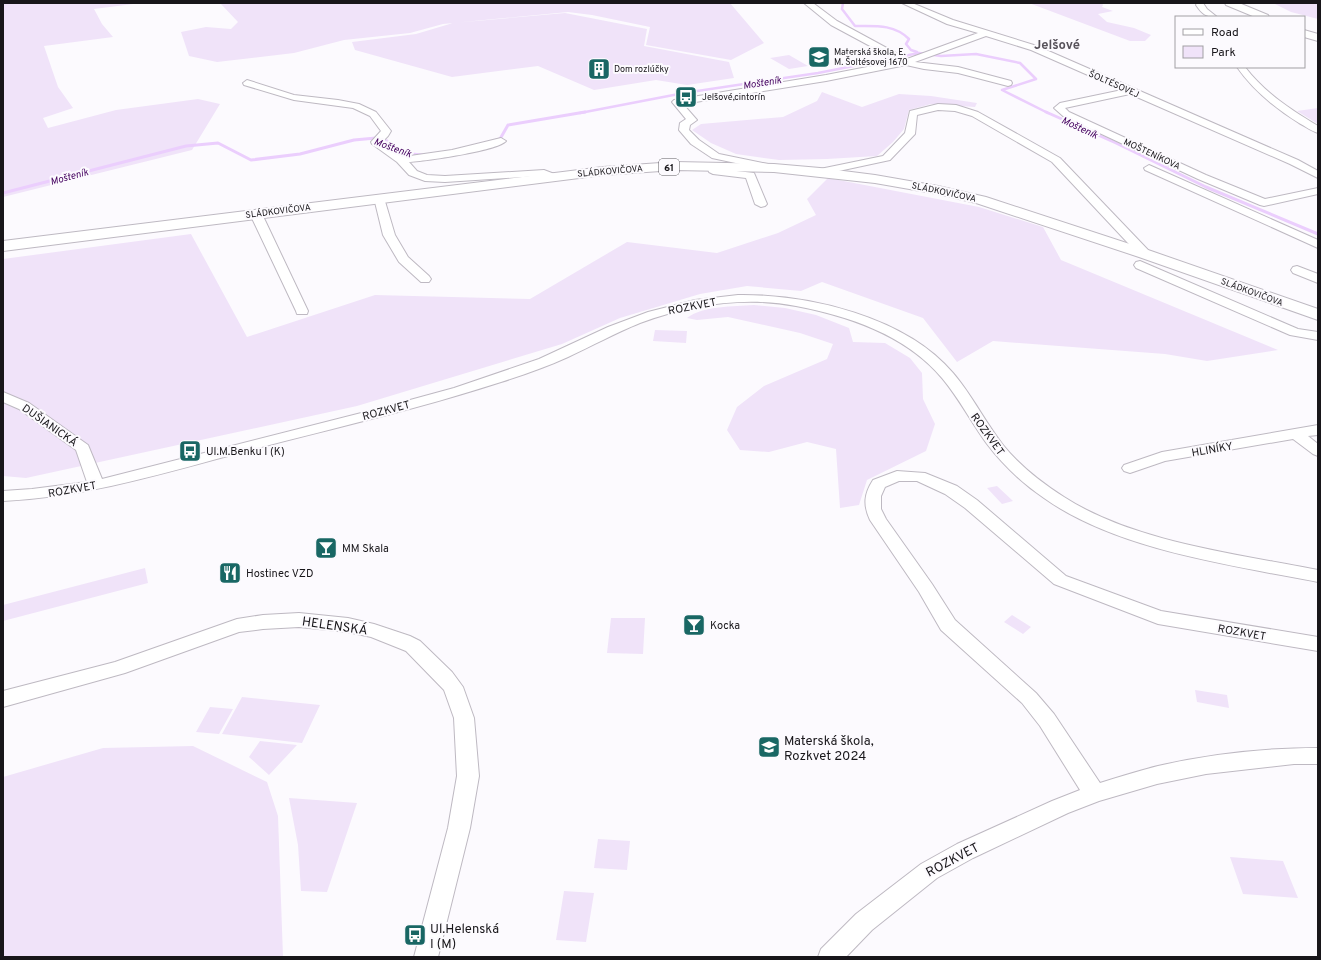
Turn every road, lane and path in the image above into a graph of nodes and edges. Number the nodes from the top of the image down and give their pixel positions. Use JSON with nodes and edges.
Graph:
{"nodes":[{"id":1,"x":808,"y":3,"type":"edge"},
{"id":2,"x":1226,"y":4,"type":"edge"},
{"id":3,"x":910,"y":5,"type":"edge"},
{"id":4,"x":1200,"y":5,"type":"dead end"},
{"id":5,"x":944,"y":10,"type":"dead end"},
{"id":6,"x":1211,"y":16,"type":"edge"},
{"id":7,"x":1248,"y":16,"type":"edge"},
{"id":8,"x":1261,"y":16,"type":"edge"},
{"id":9,"x":965,"y":18,"type":"dead end"},
{"id":10,"x":986,"y":33,"type":"junction"},
{"id":11,"x":1305,"y":33,"type":"edge"},
{"id":12,"x":1318,"y":38,"type":"edge"},
{"id":13,"x":1305,"y":39,"type":"edge"},
{"id":14,"x":1318,"y":44,"type":"edge"},
{"id":15,"x":906,"y":62,"type":"junction"},
{"id":16,"x":1241,"y":68,"type":"edge"},
{"id":17,"x":247,"y":83,"type":"dead end"},
{"id":18,"x":1008,"y":83,"type":"dead end"},
{"id":19,"x":1130,"y":91,"type":"junction"},
{"id":20,"x":1318,"y":130,"type":"edge"},
{"id":21,"x":501,"y":141,"type":"dead end"},
{"id":22,"x":401,"y":160,"type":"junction"},
{"id":23,"x":712,"y":166,"type":"junction"},
{"id":24,"x":774,"y":168,"type":"junction"},
{"id":25,"x":1149,"y":168,"type":"dead end"},
{"id":26,"x":820,"y":172,"type":"junction"},
{"id":27,"x":1318,"y":175,"type":"edge"},
{"id":28,"x":553,"y":177,"type":"junction"},
{"id":29,"x":1318,"y":191,"type":"edge"},
{"id":30,"x":379,"y":198,"type":"junction"},
{"id":31,"x":761,"y":204,"type":"dead end"},
{"id":32,"x":1252,"y":206,"type":"junction"},
{"id":33,"x":256,"y":214,"type":"junction"},
{"id":34,"x":1318,"y":244,"type":"edge"},
{"id":35,"x":3,"y":246,"type":"edge"},
{"id":36,"x":1142,"y":259,"type":"junction"},
{"id":37,"x":1296,"y":270,"type":"dead end"},
{"id":38,"x":425,"y":279,"type":"dead end"},
{"id":39,"x":1318,"y":279,"type":"edge"},
{"id":40,"x":302,"y":311,"type":"dead end"},
{"id":41,"x":1318,"y":315,"type":"edge"},
{"id":42,"x":1318,"y":336,"type":"edge"},
{"id":43,"x":3,"y":396,"type":"edge"},
{"id":44,"x":1318,"y":430,"type":"edge"},
{"id":45,"x":1296,"y":434,"type":"junction"},
{"id":46,"x":1318,"y":451,"type":"edge"},
{"id":47,"x":1130,"y":468,"type":"dead end"},
{"id":48,"x":96,"y":484,"type":"junction"},
{"id":49,"x":3,"y":496,"type":"edge"},
{"id":50,"x":1318,"y":576,"type":"edge"},
{"id":51,"x":1318,"y":644,"type":"edge"},
{"id":52,"x":3,"y":699,"type":"edge"},
{"id":53,"x":1318,"y":756,"type":"edge"},
{"id":54,"x":1095,"y":793,"type":"junction"},
{"id":55,"x":426,"y":957,"type":"edge"},
{"id":56,"x":830,"y":957,"type":"edge"}],
"edges":[{"from":1,"to":15,"type":"street"},
{"from":2,"to":7,"type":"main road"},
{"from":2,"to":8,"type":"main road"},
{"from":3,"to":5,"type":"street"},
{"from":3,"to":10,"type":"street","name":"ŠOLTÉSOVEJ"},
{"from":4,"to":6,"type":"street"},
{"from":9,"to":10,"type":"street"},
{"from":10,"to":15,"type":"street"},
{"from":10,"to":19,"type":"street","name":"ŠOLTÉSOVEJ"},
{"from":11,"to":12,"type":"main road"},
{"from":13,"to":14,"type":"main road"},
{"from":15,"to":18,"type":"street"},
{"from":15,"to":24,"type":"street"},
{"from":16,"to":20,"type":"street"},
{"from":17,"to":22,"type":"street","name":"SLÁDKOVIČOVA"},
{"from":19,"to":27,"type":"street","name":"ŠOLTÉSOVEJ"},
{"from":19,"to":32,"type":"street","name":"MOŠTENÍKOVA"},
{"from":21,"to":22,"type":"street"},
{"from":22,"to":28,"type":"street","name":"SLÁDKOVIČOVA"},
{"from":23,"to":24,"type":"main road","name":"SLÁDKOVIČOVA","number":"61"},
{"from":23,"to":28,"type":"main road","name":"SLÁDKOVIČOVA","number":"61"},
{"from":23,"to":31,"type":"street"},
{"from":24,"to":26,"type":"main road","name":"SLÁDKOVIČOVA","number":"61"},
{"from":25,"to":32,"type":"street","name":"MOŠTENÍKOVA"},
{"from":26,"to":36,"type":"main road","name":"SLÁDKOVIČOVA","number":"61"},
{"from":26,"to":36,"type":"street"},
{"from":28,"to":30,"type":"main road","name":"SLÁDKOVIČOVA","number":"61"},
{"from":29,"to":32,"type":"street"},
{"from":30,"to":33,"type":"main road","name":"SLÁDKOVIČOVA","number":"61"},
{"from":30,"to":38,"type":"street"},
{"from":32,"to":34,"type":"street","name":"MOŠTENÍKOVA"},
{"from":33,"to":35,"type":"main road","name":"SLÁDKOVIČOVA","number":"61"},
{"from":33,"to":40,"type":"street"},
{"from":36,"to":41,"type":"main road","name":"SLÁDKOVIČOVA","number":"61"},
{"from":36,"to":42,"type":"street","name":"SLÁDKOVIČOVA"},
{"from":37,"to":39,"type":"street"},
{"from":43,"to":48,"type":"street","name":"DUŠIANICKÁ"},
{"from":44,"to":45,"type":"street","name":"HLINÍKY"},
{"from":45,"to":46,"type":"street"},
{"from":45,"to":47,"type":"street","name":"HLINÍKY"},
{"from":48,"to":49,"type":"street","name":"ROZKVET"},
{"from":48,"to":50,"type":"street","name":"ROZKVET"},
{"from":51,"to":54,"type":"street","name":"ROZKVET"},
{"from":52,"to":55,"type":"street","name":"HELENSKÁ"},
{"from":53,"to":54,"type":"street","name":"ROZKVET"},
{"from":54,"to":56,"type":"street","name":"ROZKVET"}]}
